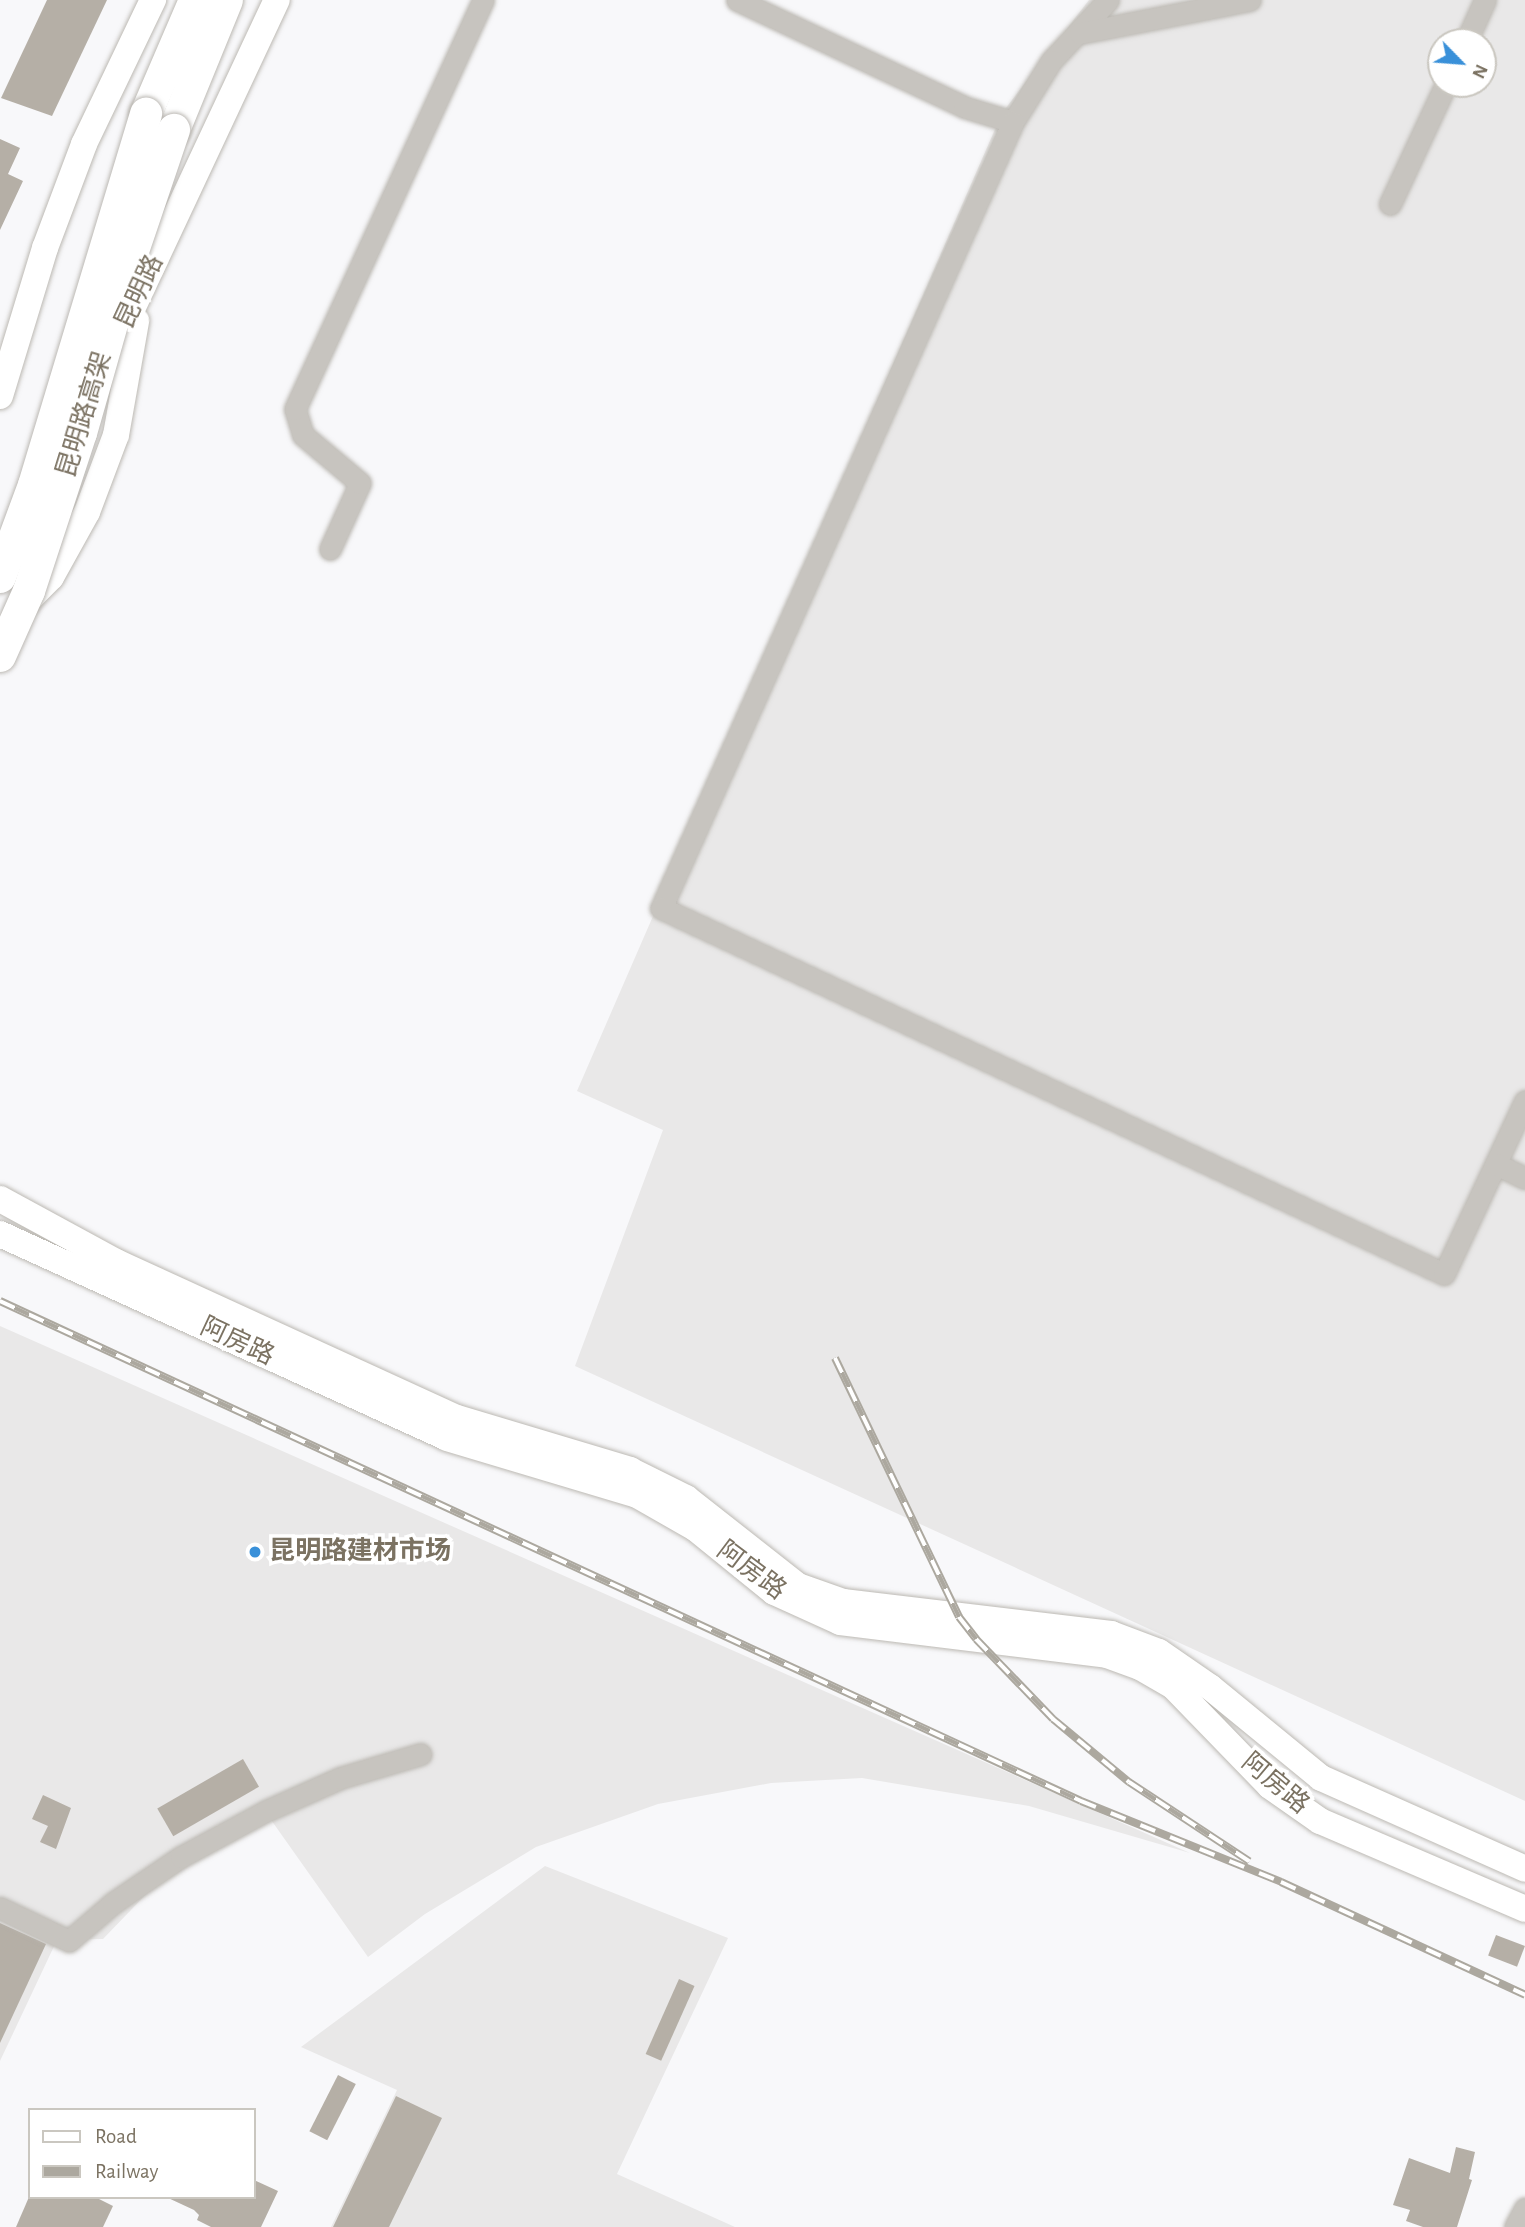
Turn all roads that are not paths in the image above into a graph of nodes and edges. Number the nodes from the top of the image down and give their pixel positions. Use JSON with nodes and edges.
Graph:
{"nodes":[{"id":1,"x":153,"y":0,"type":"edge"},
{"id":2,"x":195,"y":0,"type":"edge"},
{"id":3,"x":227,"y":0,"type":"edge"},
{"id":4,"x":277,"y":0,"type":"edge"},
{"id":5,"x":483,"y":0,"type":"edge"},
{"id":6,"x":737,"y":0,"type":"edge"},
{"id":7,"x":1108,"y":0,"type":"edge"},
{"id":8,"x":1250,"y":0,"type":"edge"},
{"id":9,"x":1485,"y":0,"type":"edge"},
{"id":10,"x":1472,"y":28,"type":"edge"},
{"id":11,"x":1080,"y":33,"type":"junction"},
{"id":12,"x":1439,"y":98,"type":"edge"},
{"id":13,"x":1013,"y":122,"type":"junction"},
{"id":14,"x":1390,"y":204,"type":"dead end"},
{"id":15,"x":148,"y":275,"type":"junction"},
{"id":16,"x":0,"y":396,"type":"edge"},
{"id":17,"x":330,"y":549,"type":"dead end"},
{"id":18,"x":0,"y":577,"type":"edge"},
{"id":19,"x":0,"y":583,"type":"edge"},
{"id":20,"x":0,"y":628,"type":"edge"},
{"id":21,"x":0,"y":656,"type":"edge"},
{"id":22,"x":1525,"y":1101,"type":"edge"},
{"id":23,"x":1496,"y":1164,"type":"junction"},
{"id":24,"x":1525,"y":1178,"type":"edge"},
{"id":25,"x":0,"y":1199,"type":"edge"},
{"id":26,"x":0,"y":1234,"type":"edge"},
{"id":27,"x":421,"y":1754,"type":"dead end"},
{"id":28,"x":1525,"y":1869,"type":"edge"},
{"id":29,"x":0,"y":1908,"type":"edge"},
{"id":30,"x":1525,"y":1909,"type":"edge"},
{"id":31,"x":1525,"y":2208,"type":"edge"},
{"id":32,"x":1525,"y":2216,"type":"edge"},
{"id":33,"x":1515,"y":2227,"type":"edge"},
{"id":34,"x":1521,"y":2227,"type":"edge"}],
"edges":[{"from":1,"to":16,"type":"main road"},
{"from":2,"to":18,"type":"highway","name":"昆明路高架","bridge":true},
{"from":3,"to":21,"type":"highway","name":"昆明路高架","bridge":true},
{"from":4,"to":15,"type":"main road","name":"昆明路"},
{"from":5,"to":17,"type":"street"},
{"from":6,"to":13,"type":"street"},
{"from":7,"to":11,"type":"street"},
{"from":8,"to":11,"type":"street"},
{"from":9,"to":10,"type":"street"},
{"from":11,"to":13,"type":"street"},
{"from":12,"to":14,"type":"street"},
{"from":13,"to":23,"type":"street"},
{"from":15,"to":19,"type":"main road","name":"昆明路"},
{"from":15,"to":20,"type":"main road"},
{"from":22,"to":23,"type":"street"},
{"from":23,"to":24,"type":"street"},
{"from":25,"to":28,"type":"main road","name":"阿房路"},
{"from":26,"to":30,"type":"main road","name":"阿房路"},
{"from":27,"to":29,"type":"street"},
{"from":31,"to":33,"type":"street"},
{"from":32,"to":34,"type":"street"}]}
